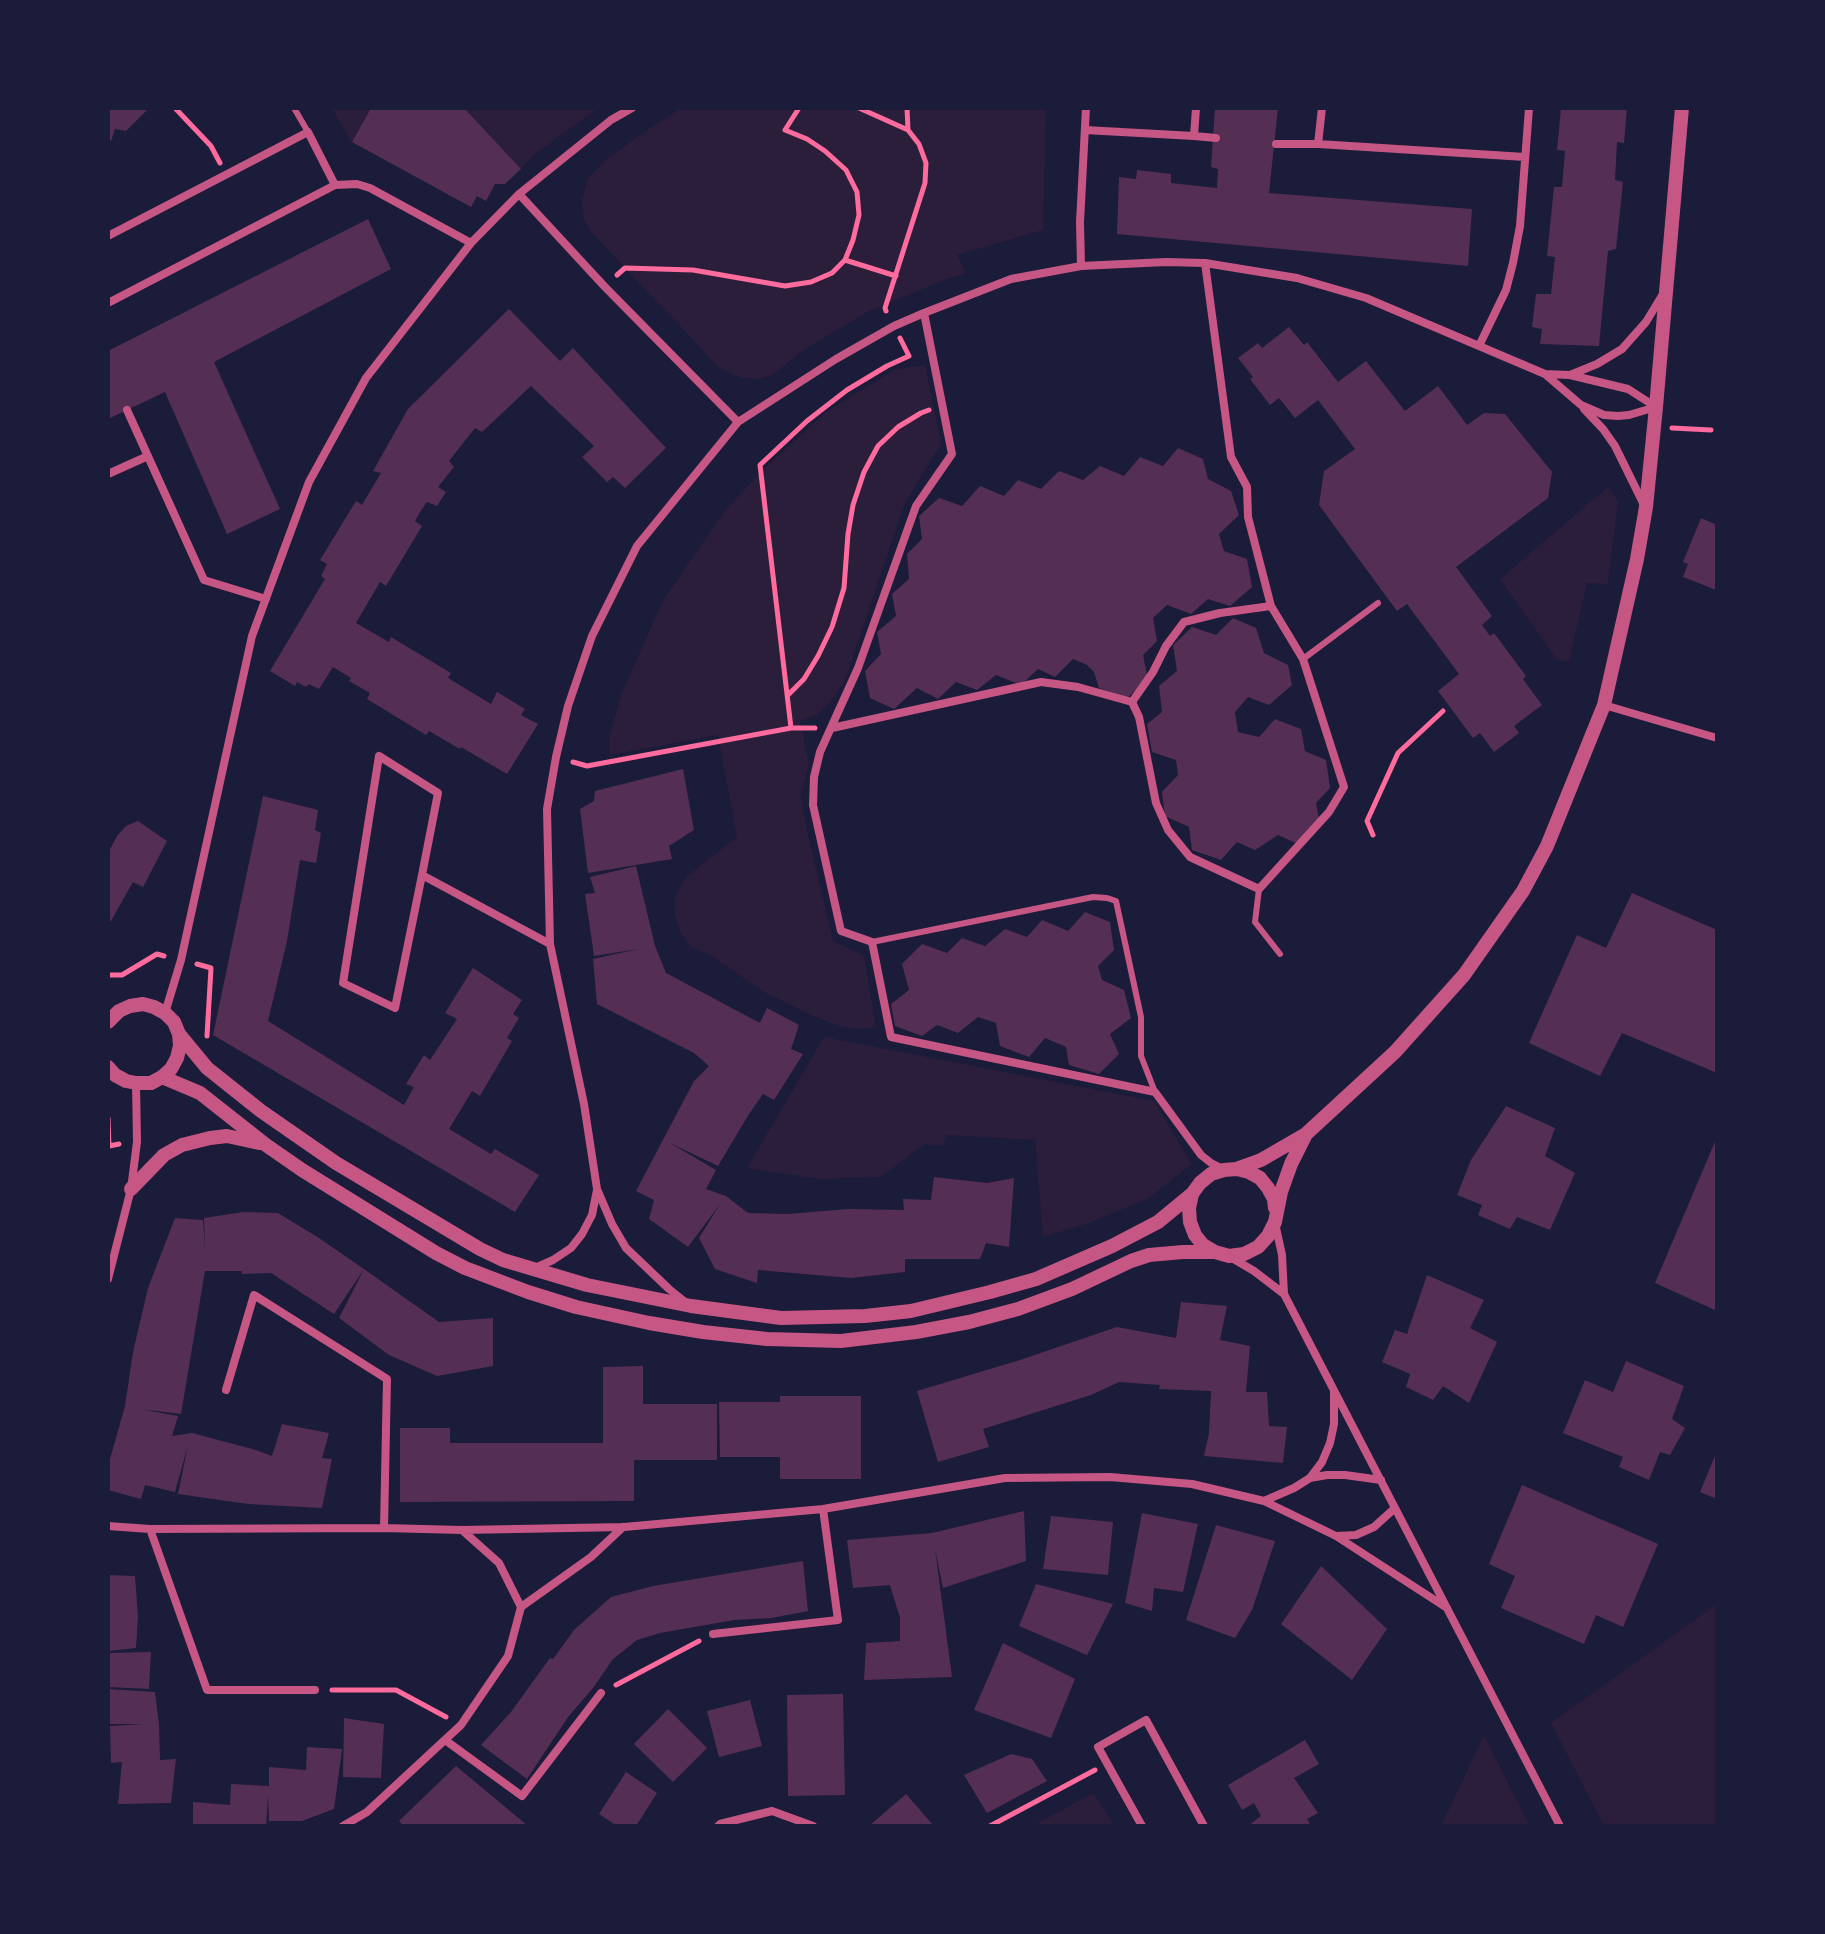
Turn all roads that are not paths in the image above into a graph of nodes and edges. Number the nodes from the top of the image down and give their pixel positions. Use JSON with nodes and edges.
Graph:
{"nodes":[{"id":1,"x":294,"y":108,"type":"edge"},
{"id":2,"x":632,"y":108,"type":"edge"},
{"id":3,"x":1086,"y":108,"type":"edge"},
{"id":4,"x":1196,"y":108,"type":"edge"},
{"id":5,"x":1322,"y":108,"type":"edge"},
{"id":6,"x":1529,"y":108,"type":"edge"},
{"id":7,"x":1682,"y":108,"type":"edge"},
{"id":8,"x":1085,"y":130,"type":"junction"},
{"id":9,"x":308,"y":132,"type":"junction"},
{"id":10,"x":1194,"y":136,"type":"junction"},
{"id":11,"x":1216,"y":138,"type":"dead end"},
{"id":12,"x":1276,"y":144,"type":"dead end"},
{"id":13,"x":1318,"y":144,"type":"junction"},
{"id":14,"x":1525,"y":157,"type":"junction"},
{"id":15,"x":335,"y":185,"type":"junction"},
{"id":16,"x":519,"y":194,"type":"junction"},
{"id":17,"x":108,"y":236,"type":"edge"},
{"id":18,"x":471,"y":243,"type":"junction"},
{"id":19,"x":1205,"y":263,"type":"junction"},
{"id":20,"x":1081,"y":266,"type":"junction"},
{"id":21,"x":1667,"y":288,"type":"junction"},
{"id":22,"x":108,"y":303,"type":"edge"},
{"id":23,"x":924,"y":313,"type":"junction"},
{"id":24,"x":1479,"y":346,"type":"junction"},
{"id":25,"x":1545,"y":374,"type":"junction"},
{"id":26,"x":1570,"y":375,"type":"junction"},
{"id":27,"x":1581,"y":405,"type":"junction"},
{"id":28,"x":1656,"y":407,"type":"junction"},
{"id":29,"x":127,"y":410,"type":"dead end"},
{"id":30,"x":738,"y":422,"type":"junction"},
{"id":31,"x":148,"y":456,"type":"junction"},
{"id":32,"x":108,"y":474,"type":"edge"},
{"id":33,"x":1646,"y":507,"type":"junction"},
{"id":34,"x":266,"y":599,"type":"junction"},
{"id":35,"x":1378,"y":603,"type":"dead end"},
{"id":36,"x":1271,"y":606,"type":"junction"},
{"id":37,"x":1303,"y":659,"type":"junction"},
{"id":38,"x":1132,"y":702,"type":"junction"},
{"id":39,"x":1604,"y":705,"type":"junction"},
{"id":40,"x":832,"y":728,"type":"junction"},
{"id":41,"x":1717,"y":738,"type":"edge"},
{"id":42,"x":422,"y":875,"type":"junction"},
{"id":43,"x":1259,"y":889,"type":"junction"},
{"id":44,"x":872,"y":942,"type":"junction"},
{"id":45,"x":550,"y":944,"type":"junction"},
{"id":46,"x":1280,"y":954,"type":"dead end"},
{"id":47,"x":165,"y":1013,"type":"junction"},
{"id":48,"x":112,"y":1014,"type":"edge"},
{"id":49,"x":179,"y":1034,"type":"junction"},
{"id":50,"x":108,"y":1067,"type":"edge"},
{"id":51,"x":162,"y":1077,"type":"junction"},
{"id":52,"x":136,"y":1083,"type":"junction"},
{"id":53,"x":1155,"y":1092,"type":"junction"},
{"id":54,"x":1306,"y":1134,"type":"junction"},
{"id":55,"x":266,"y":1145,"type":"junction"},
{"id":56,"x":1230,"y":1169,"type":"junction"},
{"id":57,"x":131,"y":1189,"type":"junction"},
{"id":58,"x":597,"y":1189,"type":"junction"},
{"id":59,"x":1192,"y":1194,"type":"junction"},
{"id":60,"x":1275,"y":1217,"type":"junction"},
{"id":61,"x":1222,"y":1254,"type":"junction"},
{"id":62,"x":532,"y":1269,"type":"junction"},
{"id":63,"x":108,"y":1279,"type":"edge"},
{"id":64,"x":1284,"y":1294,"type":"junction"},
{"id":65,"x":691,"y":1306,"type":"junction"},
{"id":66,"x":226,"y":1390,"type":"dead end"},
{"id":67,"x":1334,"y":1392,"type":"junction"},
{"id":68,"x":1310,"y":1478,"type":"junction"},
{"id":69,"x":1381,"y":1480,"type":"junction"},
{"id":70,"x":1264,"y":1501,"type":"junction"},
{"id":71,"x":1395,"y":1508,"type":"junction"},
{"id":72,"x":823,"y":1509,"type":"junction"},
{"id":73,"x":108,"y":1526,"type":"edge"},
{"id":74,"x":624,"y":1527,"type":"junction"},
{"id":75,"x":384,"y":1528,"type":"junction"},
{"id":76,"x":150,"y":1529,"type":"junction"},
{"id":77,"x":462,"y":1530,"type":"junction"},
{"id":78,"x":1336,"y":1536,"type":"junction"},
{"id":79,"x":521,"y":1607,"type":"junction"},
{"id":80,"x":1447,"y":1608,"type":"junction"},
{"id":81,"x":713,"y":1634,"type":"road end"},
{"id":82,"x":315,"y":1690,"type":"road end"},
{"id":83,"x":601,"y":1693,"type":"road end"},
{"id":84,"x":445,"y":1740,"type":"junction"},
{"id":85,"x":343,"y":1826,"type":"edge"},
{"id":86,"x":718,"y":1826,"type":"edge"},
{"id":87,"x":813,"y":1826,"type":"edge"},
{"id":88,"x":1142,"y":1826,"type":"edge"},
{"id":89,"x":1204,"y":1826,"type":"edge"},
{"id":90,"x":1560,"y":1826,"type":"edge"}],
"edges":[{"from":1,"to":9,"type":"lane"},
{"from":2,"to":16,"type":"street"},
{"from":3,"to":8,"type":"street"},
{"from":4,"to":10,"type":"street"},
{"from":5,"to":13,"type":"street"},
{"from":6,"to":14,"type":"street"},
{"from":7,"to":21,"type":"street"},
{"from":8,"to":10,"type":"street"},
{"from":8,"to":20,"type":"street"},
{"from":9,"to":15,"type":"street"},
{"from":9,"to":17,"type":"street"},
{"from":10,"to":11,"type":"street"},
{"from":12,"to":13,"type":"street"},
{"from":13,"to":14,"type":"street"},
{"from":14,"to":24,"type":"street"},
{"from":15,"to":18,"type":"street"},
{"from":15,"to":22,"type":"street"},
{"from":16,"to":18,"type":"street"},
{"from":16,"to":30,"type":"street"},
{"from":18,"to":34,"type":"street"},
{"from":19,"to":20,"type":"street"},
{"from":19,"to":24,"type":"street"},
{"from":19,"to":36,"type":"street"},
{"from":20,"to":23,"type":"street"},
{"from":21,"to":26,"type":"street"},
{"from":21,"to":28,"type":"street"},
{"from":23,"to":30,"type":"street"},
{"from":23,"to":40,"type":"street"},
{"from":24,"to":25,"type":"street"},
{"from":25,"to":26,"type":"street"},
{"from":25,"to":27,"type":"street"},
{"from":26,"to":28,"type":"street"},
{"from":27,"to":28,"type":"street"},
{"from":27,"to":33,"type":"street"},
{"from":28,"to":33,"type":"street"},
{"from":29,"to":31,"type":"street"},
{"from":30,"to":45,"type":"street"},
{"from":31,"to":32,"type":"street"},
{"from":31,"to":34,"type":"street"},
{"from":33,"to":39,"type":"street"},
{"from":34,"to":47,"type":"street"},
{"from":35,"to":37,"type":"lane"},
{"from":36,"to":37,"type":"street"},
{"from":36,"to":38,"type":"street"},
{"from":37,"to":43,"type":"street"},
{"from":38,"to":40,"type":"street"},
{"from":38,"to":43,"type":"street"},
{"from":39,"to":41,"type":"street"},
{"from":39,"to":54,"type":"street"},
{"from":40,"to":44,"type":"street"},
{"from":42,"to":42,"type":"street"},
{"from":42,"to":45,"type":"street"},
{"from":43,"to":46,"type":"lane"},
{"from":44,"to":53,"type":"street"},
{"from":44,"to":53,"type":"lane"},
{"from":45,"to":58,"type":"street"},
{"from":47,"to":48,"type":"street"},
{"from":47,"to":49,"type":"street"},
{"from":49,"to":51,"type":"street"},
{"from":49,"to":62,"type":"street"},
{"from":50,"to":52,"type":"street"},
{"from":51,"to":52,"type":"street"},
{"from":51,"to":55,"type":"street"},
{"from":52,"to":57,"type":"street"},
{"from":53,"to":56,"type":"street"},
{"from":54,"to":56,"type":"street"},
{"from":54,"to":60,"type":"street"},
{"from":55,"to":57,"type":"street"},
{"from":55,"to":61,"type":"street"},
{"from":56,"to":59,"type":"street"},
{"from":56,"to":60,"type":"street"},
{"from":57,"to":63,"type":"street"},
{"from":58,"to":62,"type":"street"},
{"from":58,"to":65,"type":"street"},
{"from":59,"to":61,"type":"street"},
{"from":59,"to":65,"type":"street"},
{"from":60,"to":61,"type":"street"},
{"from":60,"to":64,"type":"street"},
{"from":61,"to":64,"type":"street"},
{"from":62,"to":65,"type":"street"},
{"from":64,"to":67,"type":"street"},
{"from":66,"to":75,"type":"street"},
{"from":67,"to":68,"type":"street"},
{"from":67,"to":69,"type":"street"},
{"from":68,"to":69,"type":"street"},
{"from":68,"to":70,"type":"street"},
{"from":69,"to":71,"type":"street"},
{"from":70,"to":72,"type":"street"},
{"from":70,"to":78,"type":"street"},
{"from":71,"to":78,"type":"street"},
{"from":71,"to":80,"type":"street"},
{"from":72,"to":74,"type":"street"},
{"from":72,"to":81,"type":"street"},
{"from":73,"to":76,"type":"street"},
{"from":74,"to":77,"type":"street"},
{"from":74,"to":79,"type":"street"},
{"from":75,"to":76,"type":"street"},
{"from":75,"to":77,"type":"street"},
{"from":76,"to":82,"type":"street"},
{"from":77,"to":79,"type":"street"},
{"from":78,"to":80,"type":"street"},
{"from":79,"to":84,"type":"street"},
{"from":80,"to":90,"type":"street"},
{"from":83,"to":84,"type":"street"},
{"from":84,"to":85,"type":"street"},
{"from":86,"to":87,"type":"street"},
{"from":88,"to":89,"type":"street"}]}
